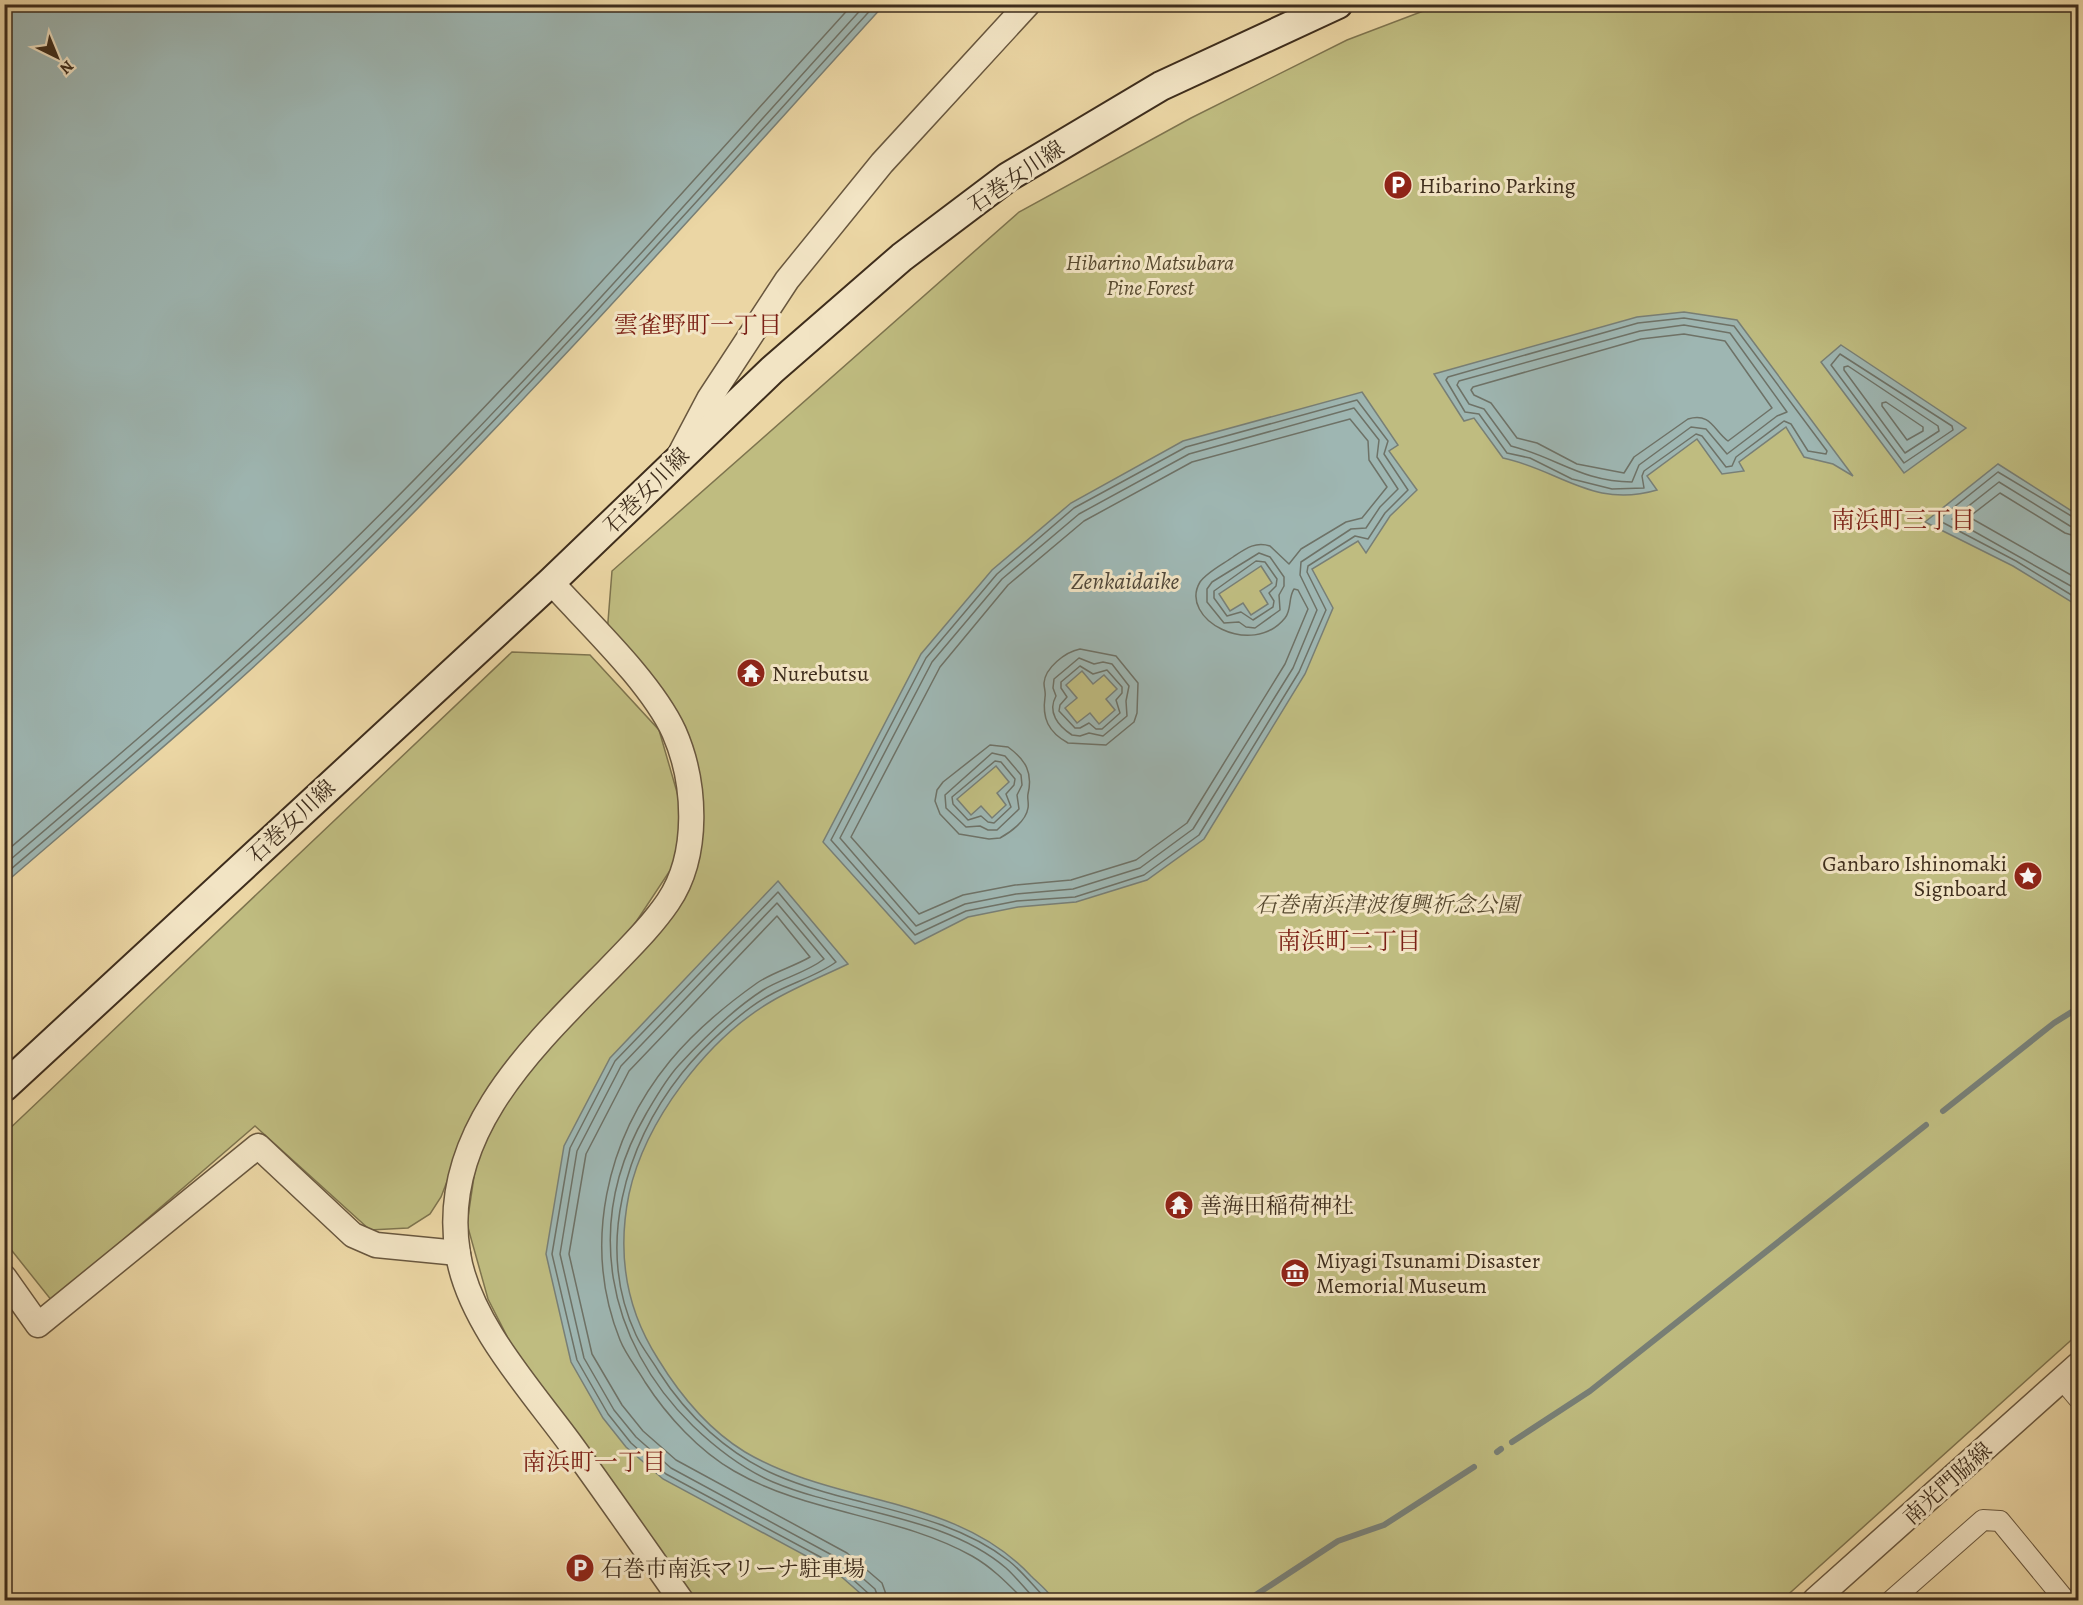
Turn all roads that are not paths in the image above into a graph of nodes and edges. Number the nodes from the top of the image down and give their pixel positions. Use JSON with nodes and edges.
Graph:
{"nodes":[{"id":1,"x":1028,"y":4,"type":"edge"},
{"id":2,"x":1338,"y":4,"type":"edge"},
{"id":3,"x":679,"y":456,"type":"junction"},
{"id":4,"x":551,"y":582,"type":"junction"},
{"id":5,"x":14,"y":1078,"type":"edge"},
{"id":6,"x":458,"y":1253,"type":"junction"},
{"id":7,"x":4,"y":1277,"type":"edge"},
{"id":8,"x":2071,"y":1372,"type":"edge"},
{"id":9,"x":2079,"y":1398,"type":"edge"},
{"id":10,"x":681,"y":1600,"type":"edge"},
{"id":11,"x":1815,"y":1600,"type":"edge"},
{"id":12,"x":1892,"y":1600,"type":"edge"},
{"id":13,"x":2065,"y":1600,"type":"edge"}],
"edges":[{"from":1,"to":3,"type":"street"},
{"from":2,"to":3,"type":"main road","name":"石巻女川線"},
{"from":3,"to":4,"type":"main road","name":"石巻女川線"},
{"from":4,"to":5,"type":"main road","name":"石巻女川線"},
{"from":4,"to":6,"type":"street"},
{"from":6,"to":7,"type":"street"},
{"from":6,"to":10,"type":"street"},
{"from":8,"to":9,"type":"street"},
{"from":8,"to":11,"type":"street","name":"南光門脇線"},
{"from":12,"to":13,"type":"street"}]}
